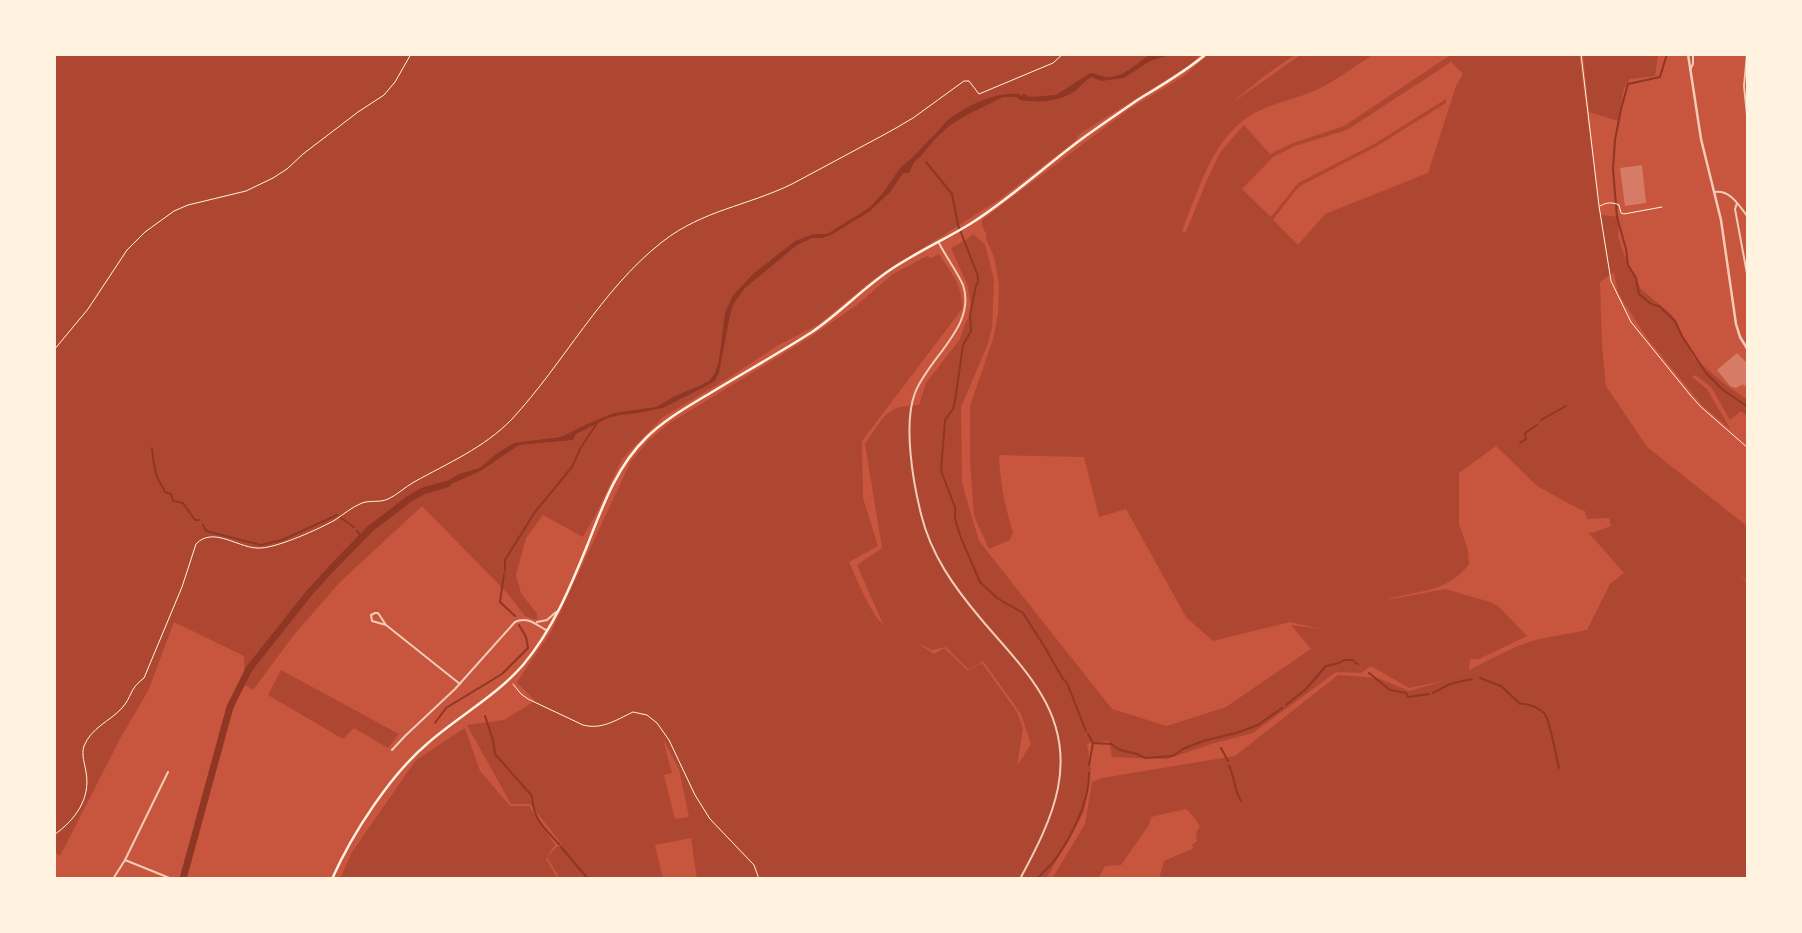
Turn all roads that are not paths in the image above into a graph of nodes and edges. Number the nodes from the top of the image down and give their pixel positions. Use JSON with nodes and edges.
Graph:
{"nodes":[{"id":1,"x":1206,"y":54,"type":"edge"},
{"id":2,"x":1691,"y":54,"type":"edge"},
{"id":3,"x":1747,"y":54,"type":"edge"},
{"id":4,"x":1748,"y":125,"type":"edge"},
{"id":5,"x":1714,"y":192,"type":"junction"},
{"id":6,"x":1737,"y":203,"type":"junction"},
{"id":7,"x":1748,"y":217,"type":"edge"},
{"id":8,"x":939,"y":243,"type":"junction"},
{"id":9,"x":1748,"y":279,"type":"edge"},
{"id":10,"x":1748,"y":350,"type":"edge"},
{"id":11,"x":559,"y":609,"type":"junction"},
{"id":12,"x":534,"y":622,"type":"junction"},
{"id":13,"x":386,"y":625,"type":"dead end"},
{"id":14,"x":548,"y":631,"type":"junction"},
{"id":15,"x":460,"y":684,"type":"junction"},
{"id":16,"x":392,"y":750,"type":"dead end"},
{"id":17,"x":168,"y":772,"type":"dead end"},
{"id":18,"x":125,"y":860,"type":"junction"},
{"id":19,"x":113,"y":879,"type":"edge"},
{"id":20,"x":172,"y":879,"type":"edge"},
{"id":21,"x":332,"y":879,"type":"edge"},
{"id":22,"x":1020,"y":879,"type":"edge"}],
"edges":[{"from":1,"to":8,"type":"main road"},
{"from":2,"to":5,"type":"street"},
{"from":3,"to":4,"type":"street"},
{"from":5,"to":6,"type":"street"},
{"from":5,"to":10,"type":"street"},
{"from":6,"to":7,"type":"street"},
{"from":6,"to":9,"type":"street"},
{"from":8,"to":11,"type":"main road"},
{"from":8,"to":22,"type":"street"},
{"from":11,"to":12,"type":"street"},
{"from":11,"to":14,"type":"main road"},
{"from":12,"to":14,"type":"street"},
{"from":12,"to":15,"type":"street"},
{"from":13,"to":15,"type":"street"},
{"from":14,"to":21,"type":"main road"},
{"from":15,"to":16,"type":"street"},
{"from":17,"to":18,"type":"street"},
{"from":18,"to":19,"type":"street"},
{"from":18,"to":20,"type":"street"}]}
